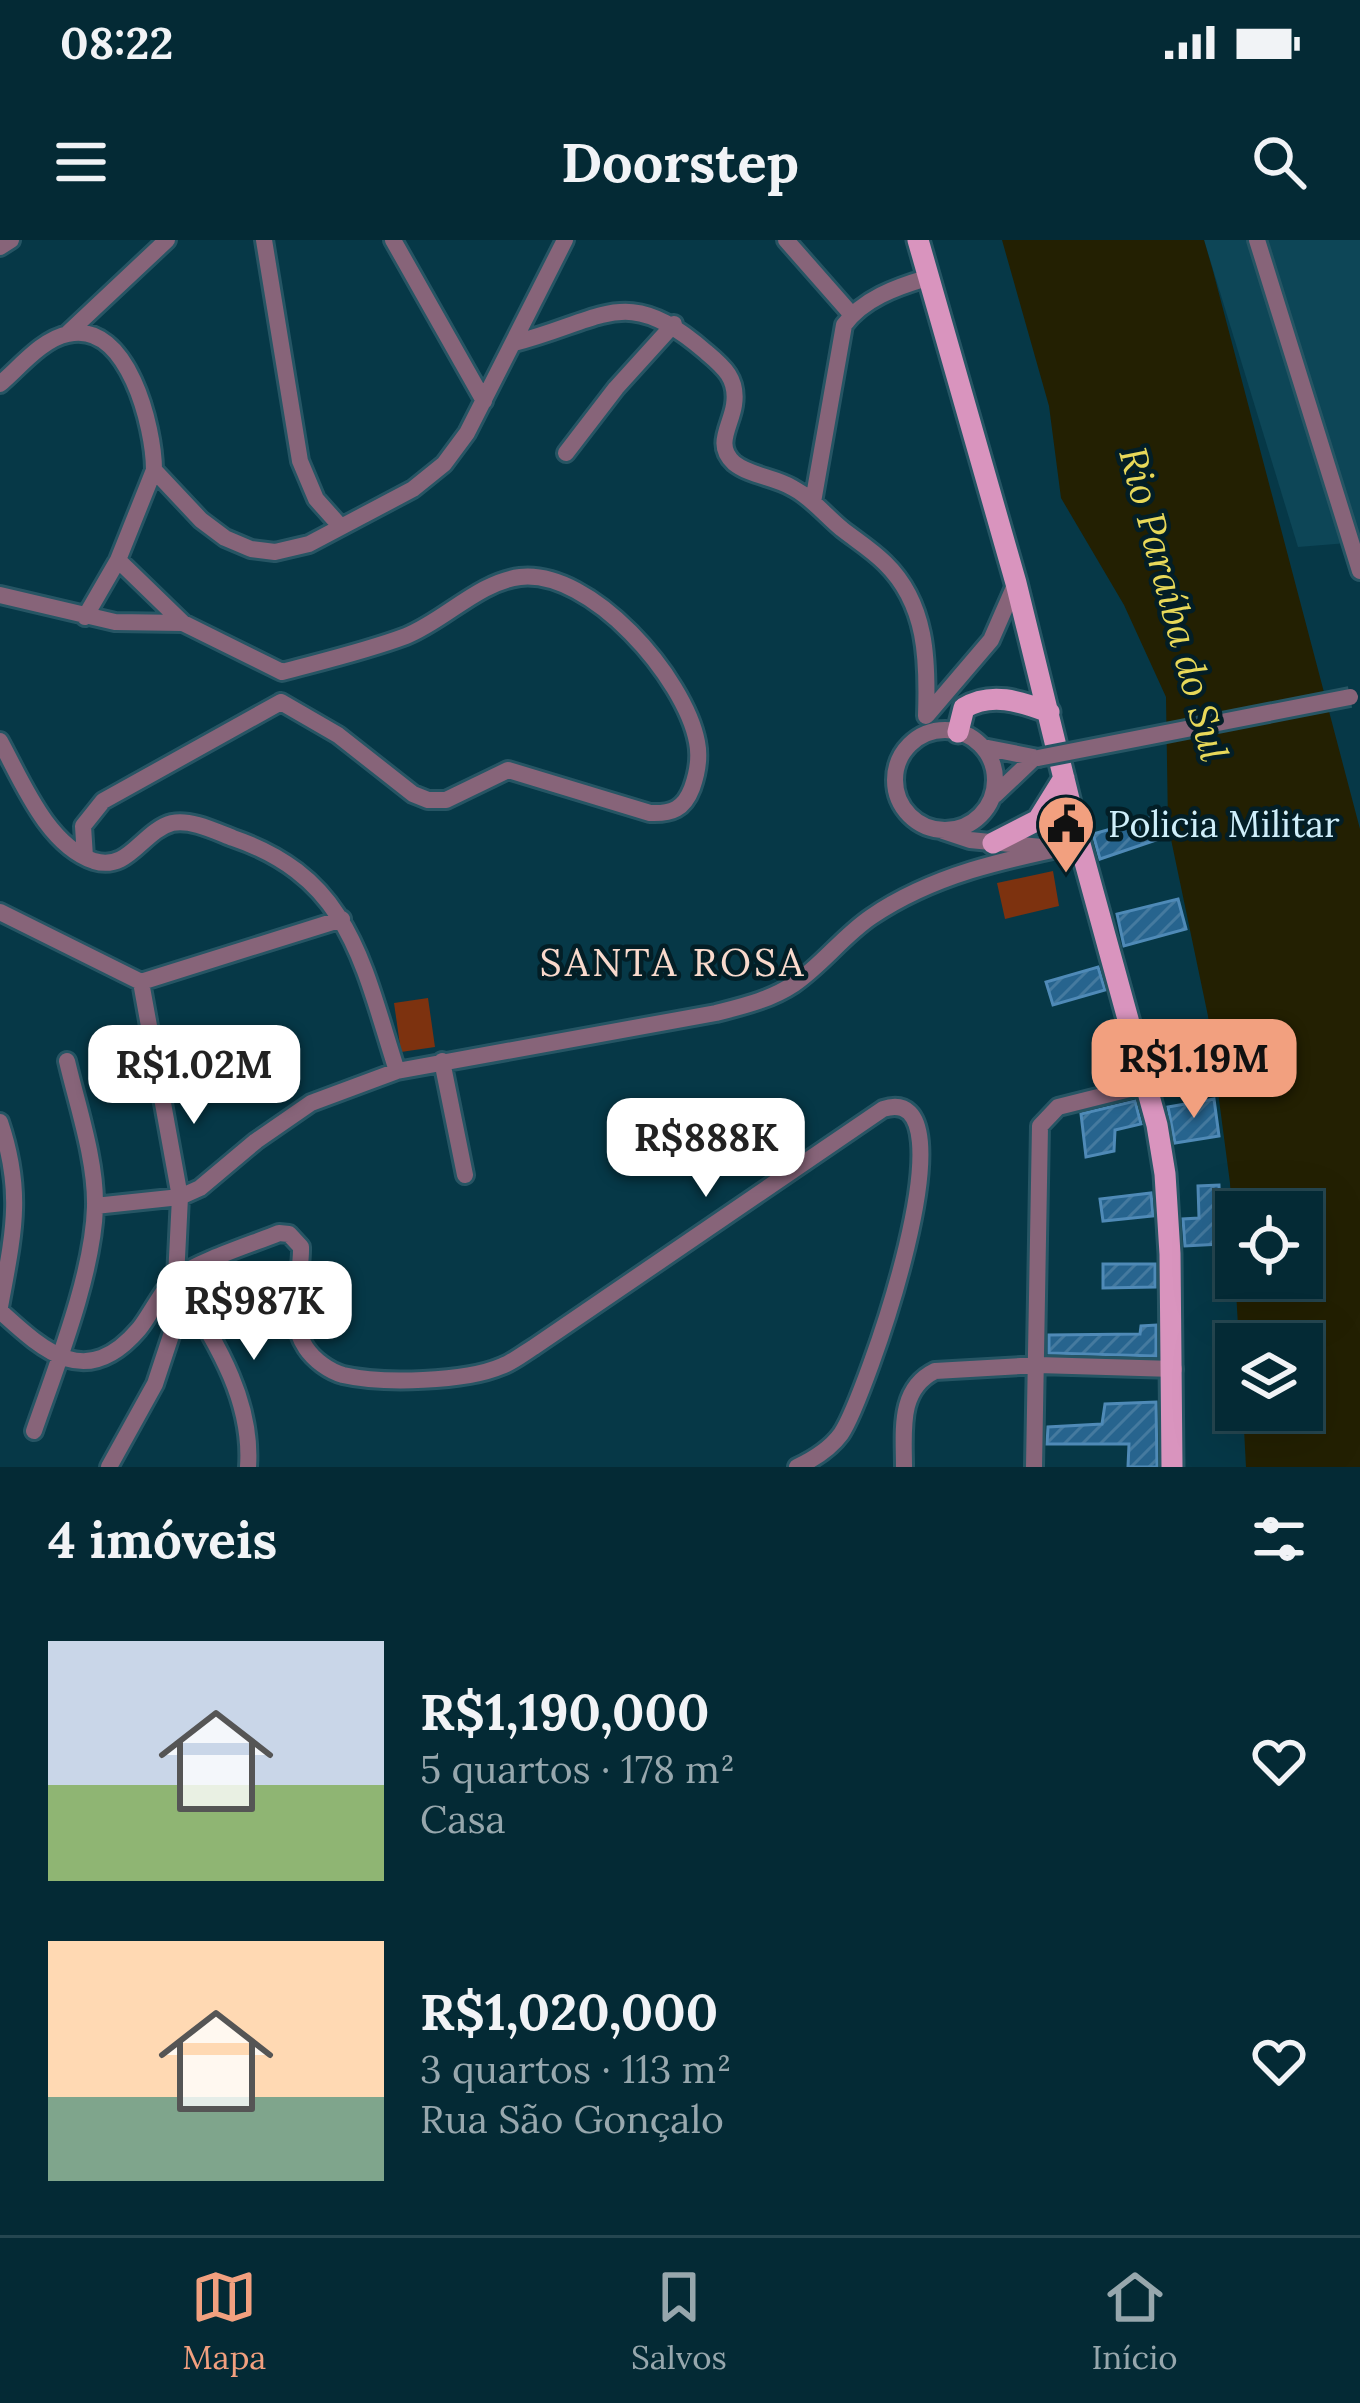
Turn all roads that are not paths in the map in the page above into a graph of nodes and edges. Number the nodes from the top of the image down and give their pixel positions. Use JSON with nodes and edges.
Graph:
{"nodes":[{"id":1,"x":11,"y":240,"type":"edge"},
{"id":2,"x":167,"y":240,"type":"edge"},
{"id":3,"x":264,"y":240,"type":"edge"},
{"id":4,"x":393,"y":240,"type":"edge"},
{"id":5,"x":565,"y":240,"type":"edge"},
{"id":6,"x":787,"y":240,"type":"edge"},
{"id":7,"x":918,"y":240,"type":"edge"},
{"id":8,"x":1257,"y":240,"type":"edge"},
{"id":9,"x":0,"y":248,"type":"edge"},
{"id":10,"x":927,"y":278,"type":"junction"},
{"id":11,"x":852,"y":315,"type":"junction"},
{"id":12,"x":674,"y":324,"type":"junction"},
{"id":13,"x":68,"y":333,"type":"junction"},
{"id":14,"x":514,"y":343,"type":"junction"},
{"id":15,"x":0,"y":384,"type":"edge"},
{"id":16,"x":484,"y":401,"type":"junction"},
{"id":17,"x":566,"y":453,"type":"dead end"},
{"id":18,"x":154,"y":470,"type":"junction"},
{"id":19,"x":813,"y":502,"type":"junction"},
{"id":20,"x":341,"y":526,"type":"junction"},
{"id":21,"x":118,"y":560,"type":"junction"},
{"id":22,"x":1359,"y":566,"type":"edge"},
{"id":23,"x":1016,"y":583,"type":"junction"},
{"id":24,"x":0,"y":595,"type":"edge"},
{"id":25,"x":85,"y":617,"type":"junction"},
{"id":26,"x":184,"y":623,"type":"junction"},
{"id":27,"x":1031,"y":638,"type":"junction"},
{"id":28,"x":991,"y":640,"type":"junction"},
{"id":29,"x":282,"y":672,"type":"junction"},
{"id":30,"x":1357,"y":699,"type":"edge"},
{"id":31,"x":281,"y":702,"type":"junction"},
{"id":32,"x":1049,"y":712,"type":"junction"},
{"id":33,"x":926,"y":716,"type":"junction"},
{"id":34,"x":958,"y":732,"type":"junction"},
{"id":35,"x":914,"y":742,"type":"junction"},
{"id":36,"x":982,"y":747,"type":"junction"},
{"id":37,"x":2,"y":749,"type":"edge"},
{"id":38,"x":1036,"y":758,"type":"junction"},
{"id":39,"x":1064,"y":778,"type":"junction"},
{"id":40,"x":992,"y":798,"type":"junction"},
{"id":41,"x":940,"y":830,"type":"junction"},
{"id":42,"x":993,"y":843,"type":"junction"},
{"id":43,"x":1070,"y":846,"type":"junction"},
{"id":44,"x":85,"y":857,"type":"junction"},
{"id":45,"x":0,"y":912,"type":"edge"},
{"id":46,"x":342,"y":919,"type":"junction"},
{"id":47,"x":141,"y":982,"type":"junction"},
{"id":48,"x":67,"y":1061,"type":"dead end"},
{"id":49,"x":442,"y":1061,"type":"junction"},
{"id":50,"x":397,"y":1072,"type":"junction"},
{"id":51,"x":1146,"y":1085,"type":"junction"},
{"id":52,"x":0,"y":1122,"type":"edge"},
{"id":53,"x":465,"y":1175,"type":"dead end"},
{"id":54,"x":180,"y":1197,"type":"junction"},
{"id":55,"x":95,"y":1206,"type":"junction"},
{"id":56,"x":181,"y":1285,"type":"junction"},
{"id":57,"x":0,"y":1309,"type":"edge"},
{"id":58,"x":59,"y":1358,"type":"junction"},
{"id":59,"x":1038,"y":1365,"type":"junction"},
{"id":60,"x":1174,"y":1369,"type":"junction"},
{"id":61,"x":34,"y":1431,"type":"dead end"},
{"id":62,"x":109,"y":1467,"type":"edge"},
{"id":63,"x":248,"y":1467,"type":"edge"},
{"id":64,"x":797,"y":1467,"type":"edge"},
{"id":65,"x":904,"y":1467,"type":"edge"},
{"id":66,"x":1034,"y":1467,"type":"edge"},
{"id":67,"x":1172,"y":1467,"type":"edge"}],
"edges":[{"from":1,"to":9,"type":"street"},
{"from":2,"to":13,"type":"street"},
{"from":3,"to":20,"type":"street"},
{"from":4,"to":16,"type":"street"},
{"from":5,"to":14,"type":"street"},
{"from":6,"to":11,"type":"street"},
{"from":7,"to":10,"type":"main road"},
{"from":8,"to":22,"type":"street"},
{"from":10,"to":11,"type":"street"},
{"from":10,"to":23,"type":"main road"},
{"from":11,"to":19,"type":"street"},
{"from":12,"to":14,"type":"street"},
{"from":12,"to":17,"type":"street"},
{"from":12,"to":19,"type":"street"},
{"from":13,"to":15,"type":"street"},
{"from":13,"to":18,"type":"street"},
{"from":14,"to":16,"type":"street"},
{"from":16,"to":20,"type":"street"},
{"from":18,"to":20,"type":"street"},
{"from":18,"to":21,"type":"street"},
{"from":19,"to":33,"type":"street"},
{"from":21,"to":25,"type":"street"},
{"from":21,"to":26,"type":"street"},
{"from":23,"to":27,"type":"main road"},
{"from":23,"to":28,"type":"street"},
{"from":24,"to":25,"type":"street"},
{"from":25,"to":26,"type":"street"},
{"from":26,"to":29,"type":"street"},
{"from":27,"to":28,"type":"street"},
{"from":27,"to":32,"type":"main road"},
{"from":28,"to":33,"type":"street"},
{"from":29,"to":31,"type":"street"},
{"from":29,"to":31,"type":"street"},
{"from":30,"to":38,"type":"street","bridge":true},
{"from":31,"to":44,"type":"street"},
{"from":32,"to":34,"type":"main road"},
{"from":32,"to":39,"type":"main road"},
{"from":33,"to":35,"type":"street"},
{"from":34,"to":35,"type":"street"},
{"from":34,"to":36,"type":"street"},
{"from":35,"to":41,"type":"street"},
{"from":36,"to":38,"type":"street"},
{"from":36,"to":40,"type":"street"},
{"from":37,"to":44,"type":"street"},
{"from":38,"to":40,"type":"street"},
{"from":39,"to":42,"type":"main road"},
{"from":39,"to":43,"type":"main road"},
{"from":40,"to":41,"type":"street"},
{"from":41,"to":42,"type":"street"},
{"from":42,"to":43,"type":"street"},
{"from":43,"to":49,"type":"street"},
{"from":43,"to":51,"type":"main road"},
{"from":44,"to":46,"type":"street"},
{"from":45,"to":47,"type":"street"},
{"from":46,"to":47,"type":"street"},
{"from":46,"to":50,"type":"street"},
{"from":47,"to":54,"type":"street"},
{"from":48,"to":55,"type":"street"},
{"from":49,"to":50,"type":"street"},
{"from":49,"to":53,"type":"street"},
{"from":50,"to":54,"type":"street"},
{"from":51,"to":59,"type":"street"},
{"from":51,"to":60,"type":"main road"},
{"from":52,"to":57,"type":"street"},
{"from":54,"to":55,"type":"street"},
{"from":54,"to":56,"type":"street"},
{"from":55,"to":58,"type":"street"},
{"from":56,"to":58,"type":"street"},
{"from":56,"to":62,"type":"street"},
{"from":56,"to":63,"type":"street"},
{"from":56,"to":64,"type":"street"},
{"from":57,"to":58,"type":"street"},
{"from":58,"to":61,"type":"street"},
{"from":59,"to":60,"type":"street"},
{"from":59,"to":65,"type":"street"},
{"from":59,"to":66,"type":"street"},
{"from":60,"to":67,"type":"main road"}]}
